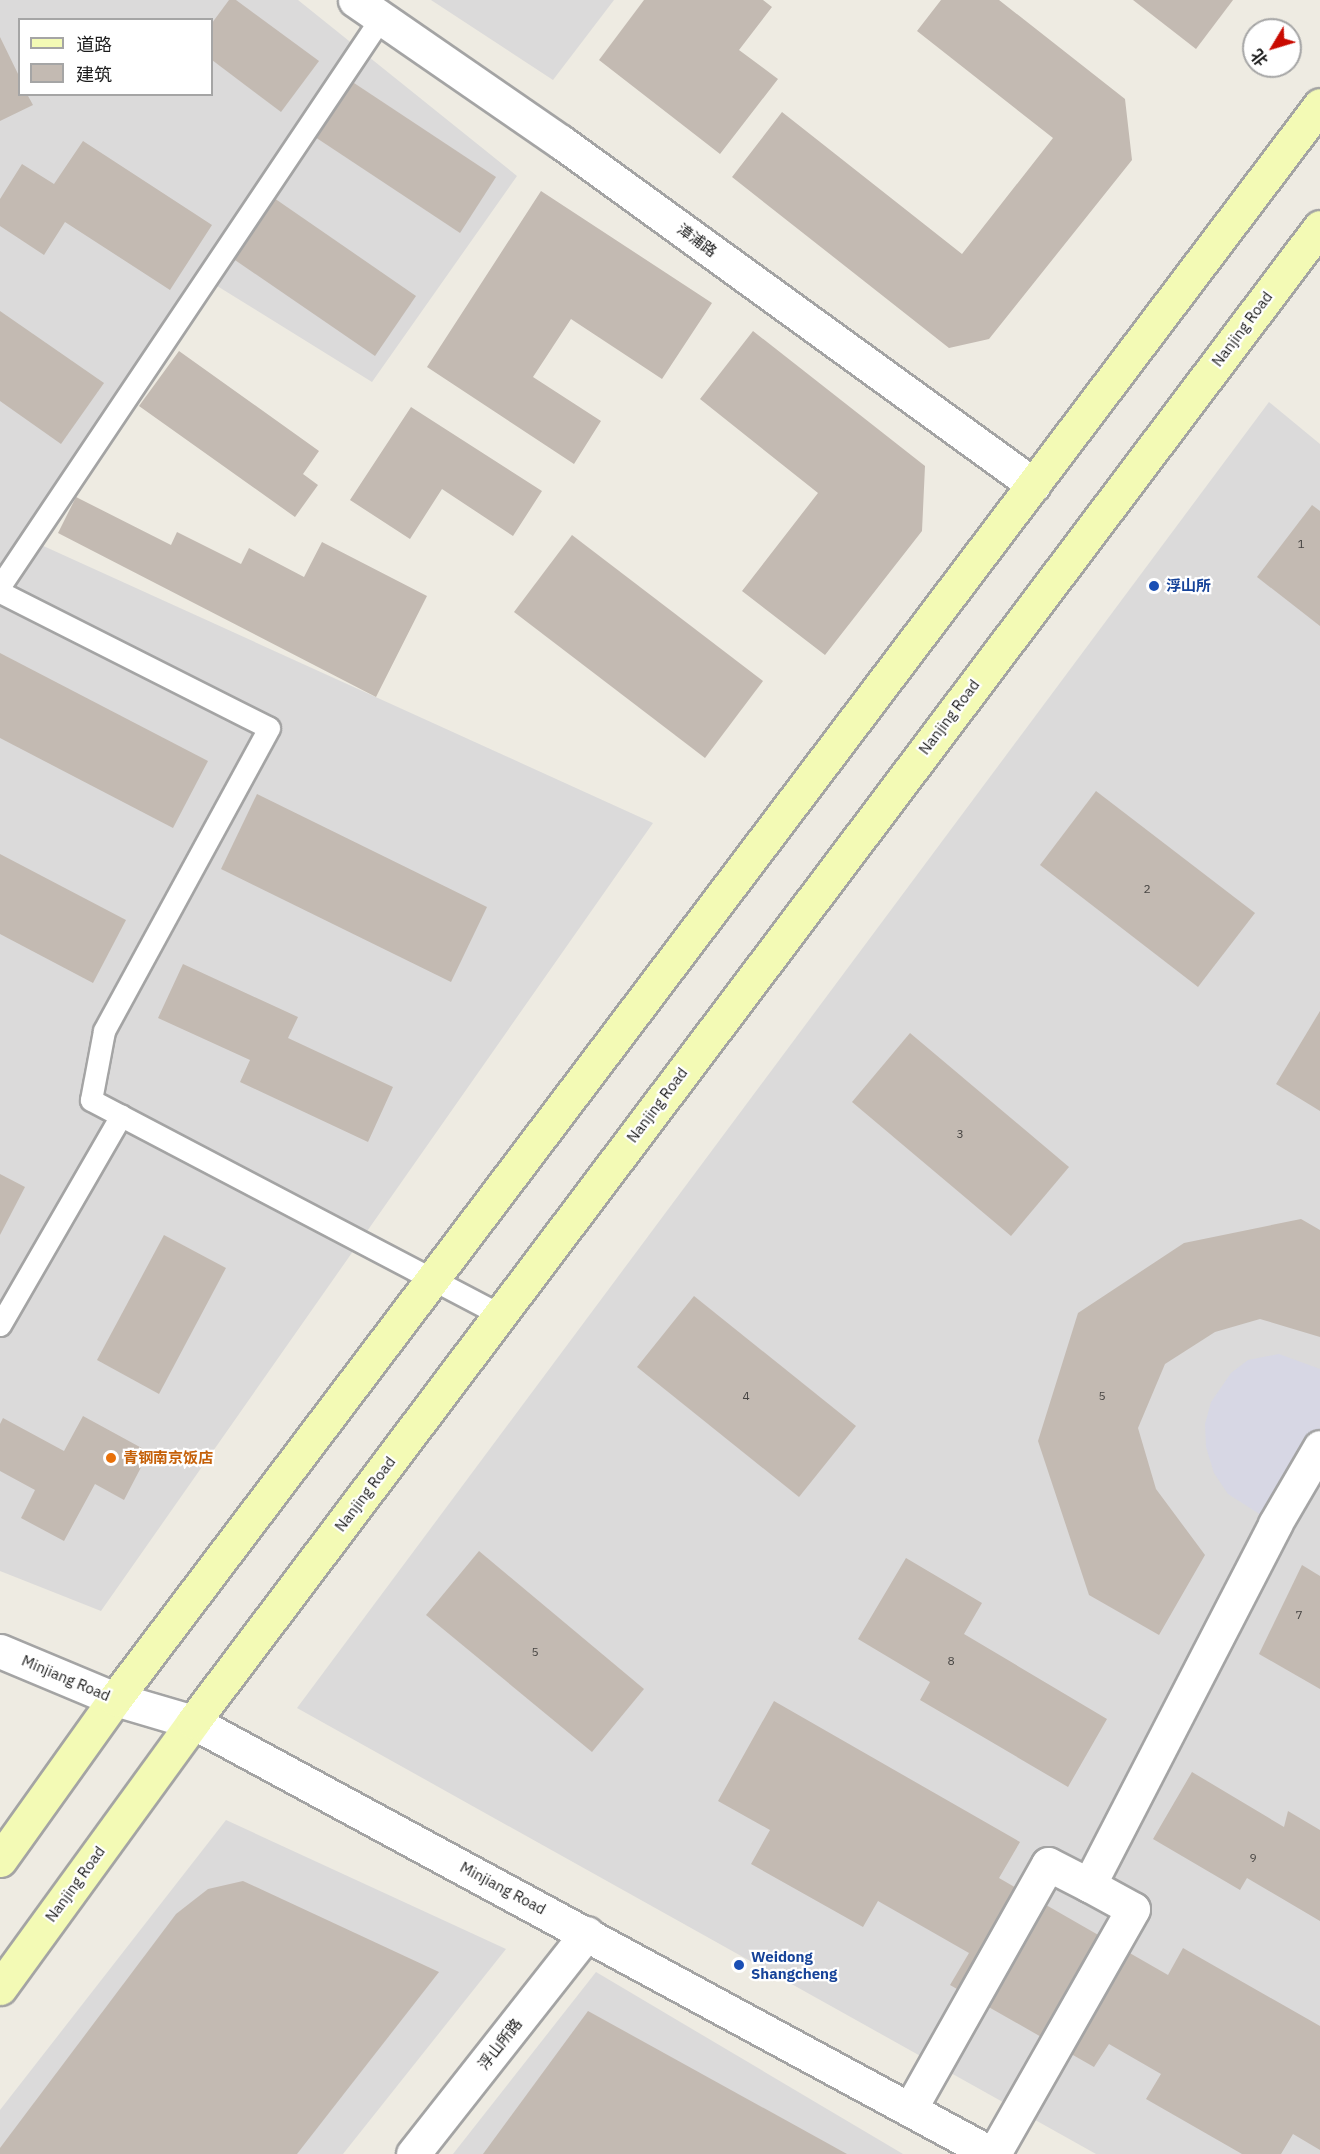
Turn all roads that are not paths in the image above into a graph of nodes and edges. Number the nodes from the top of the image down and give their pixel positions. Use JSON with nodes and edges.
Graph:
{"nodes":[{"id":1,"x":368,"y":9,"type":"edge"},
{"id":2,"x":1320,"y":105,"type":"edge"},
{"id":3,"x":1320,"y":227,"type":"edge"},
{"id":4,"x":1035,"y":485,"type":"junction"},
{"id":5,"x":0,"y":586,"type":"edge"},
{"id":6,"x":0,"y":592,"type":"edge"},
{"id":7,"x":121,"y":1115,"type":"junction"},
{"id":8,"x":435,"y":1278,"type":"junction"},
{"id":9,"x":500,"y":1315,"type":"junction"},
{"id":10,"x":0,"y":1325,"type":"edge"},
{"id":11,"x":1316,"y":1464,"type":"edge"},
{"id":12,"x":0,"y":1651,"type":"edge"},
{"id":13,"x":114,"y":1699,"type":"junction"},
{"id":14,"x":193,"y":1722,"type":"junction"},
{"id":15,"x":0,"y":1860,"type":"edge"},
{"id":16,"x":1089,"y":1885,"type":"junction"},
{"id":17,"x":587,"y":1933,"type":"junction"},
{"id":18,"x":0,"y":1988,"type":"edge"},
{"id":19,"x":910,"y":2109,"type":"junction"},
{"id":20,"x":413,"y":2154,"type":"edge"},
{"id":21,"x":993,"y":2154,"type":"edge"}],
"edges":[{"from":1,"to":4,"type":"street","name":"漳浦路"},
{"from":1,"to":5,"type":"lane"},
{"from":2,"to":4,"type":"main road"},
{"from":3,"to":9,"type":"main road","name":"Nanjing Road"},
{"from":4,"to":8,"type":"main road"},
{"from":6,"to":7,"type":"lane"},
{"from":7,"to":8,"type":"lane"},
{"from":7,"to":10,"type":"lane"},
{"from":8,"to":9,"type":"lane"},
{"from":8,"to":13,"type":"main road"},
{"from":9,"to":14,"type":"main road","name":"Nanjing Road"},
{"from":11,"to":16,"type":"street"},
{"from":12,"to":13,"type":"street","name":"Minjiang Road"},
{"from":13,"to":14,"type":"street","name":"Minjiang Road"},
{"from":13,"to":15,"type":"main road"},
{"from":14,"to":17,"type":"street","name":"Minjiang Road"},
{"from":14,"to":18,"type":"main road","name":"Nanjing Road"},
{"from":16,"to":19,"type":"street"},
{"from":16,"to":21,"type":"street"},
{"from":17,"to":19,"type":"street","name":"Minjiang Road"},
{"from":17,"to":20,"type":"street","name":"浮山所路"},
{"from":19,"to":21,"type":"street","name":"Minjiang Road"}]}
